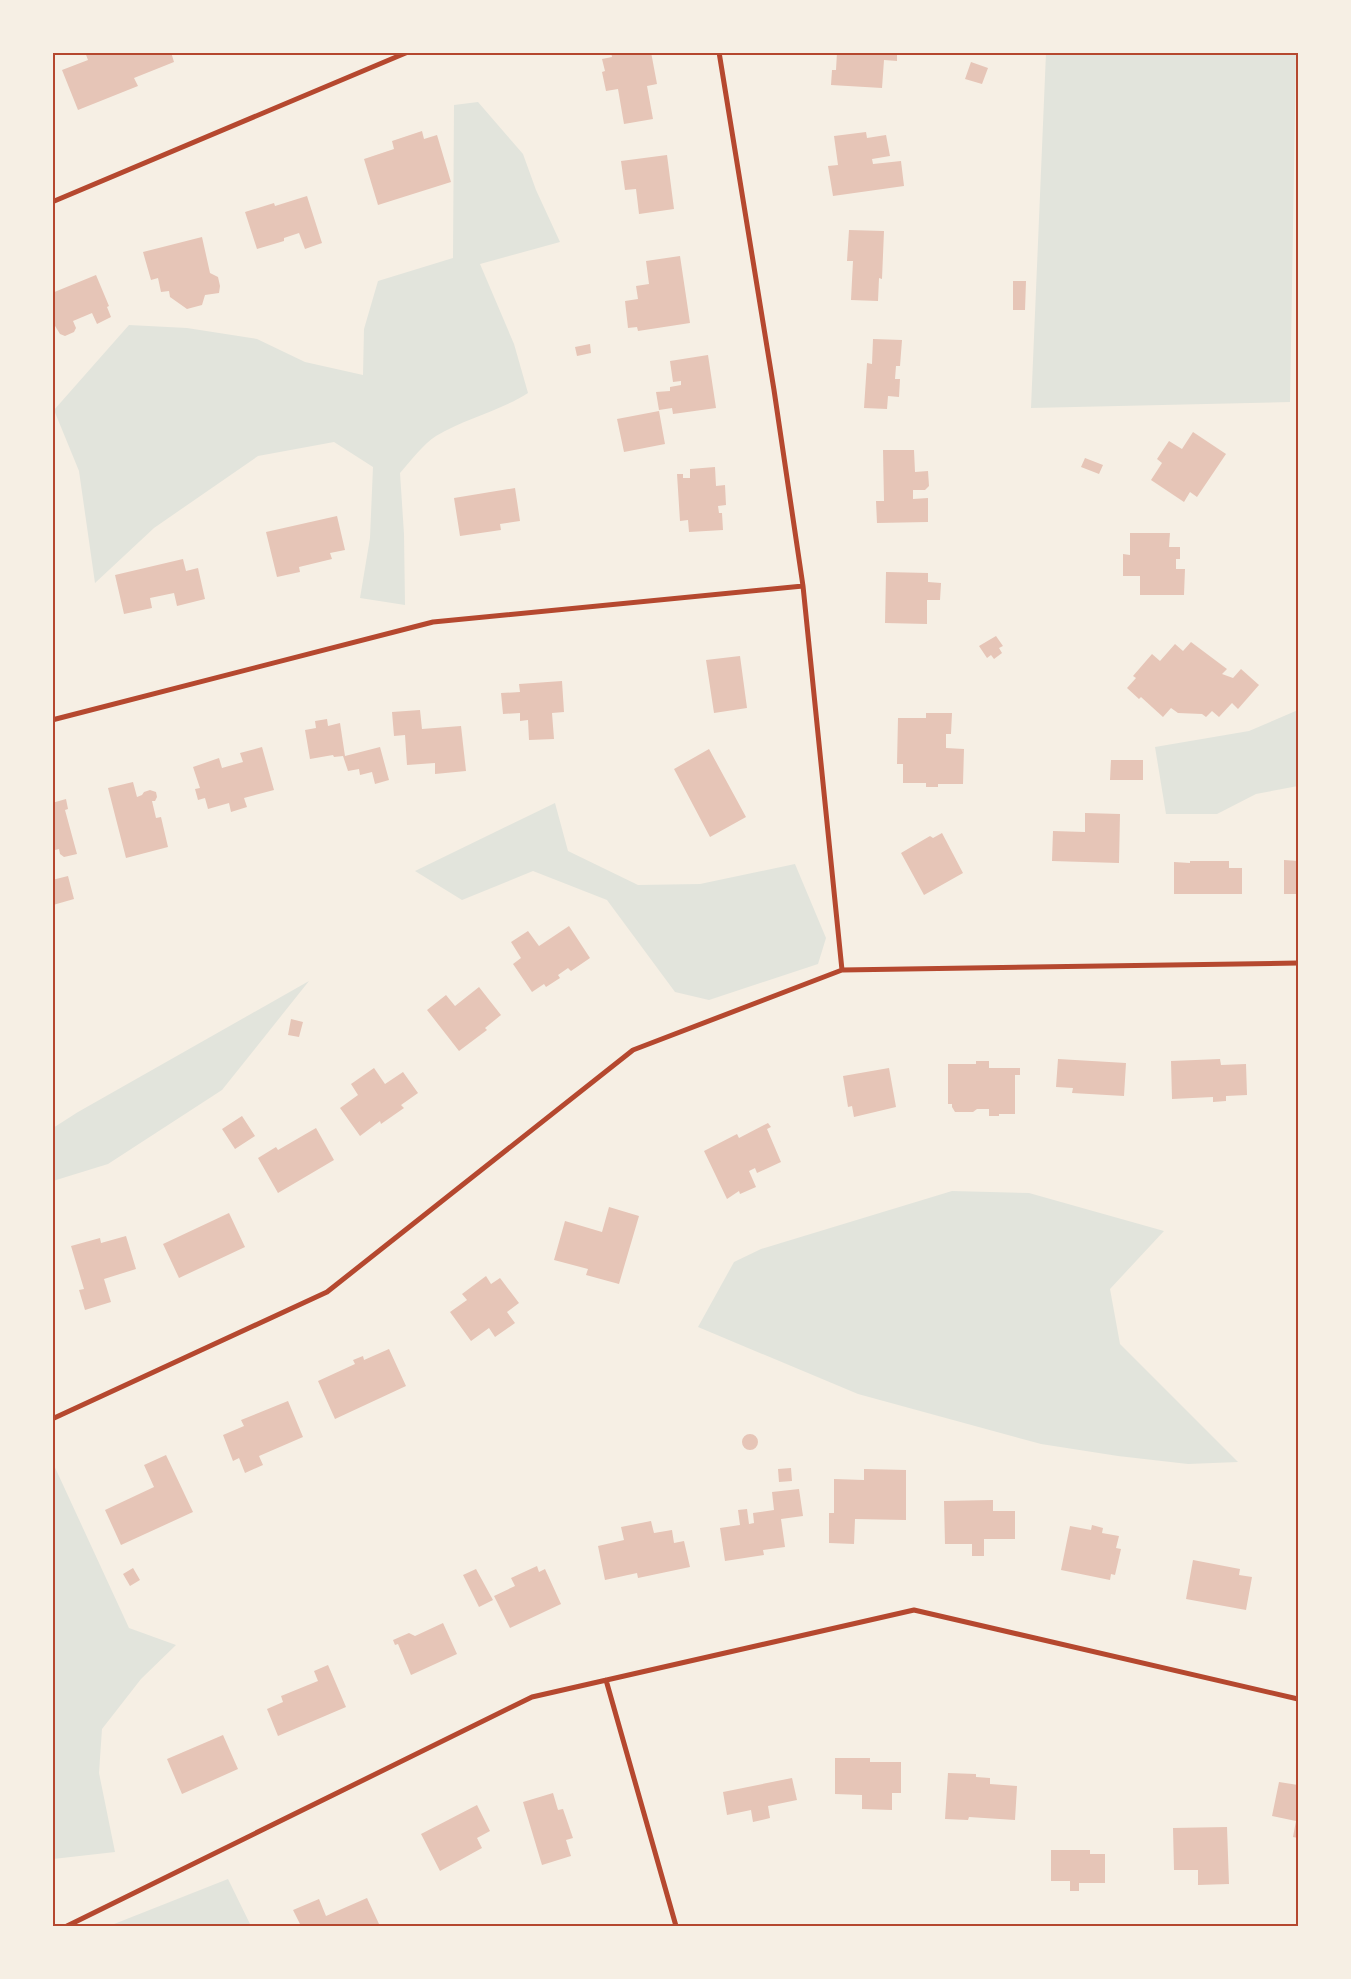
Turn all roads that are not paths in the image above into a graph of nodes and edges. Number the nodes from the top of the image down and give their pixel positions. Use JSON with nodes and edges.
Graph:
{"nodes":[{"id":1,"x":408,"y":52,"type":"edge"},
{"id":2,"x":719,"y":52,"type":"edge"},
{"id":3,"x":52,"y":202,"type":"edge"},
{"id":4,"x":803,"y":586,"type":"junction"},
{"id":5,"x":52,"y":720,"type":"edge"},
{"id":6,"x":1298,"y":964,"type":"edge"},
{"id":7,"x":842,"y":970,"type":"junction"},
{"id":8,"x":52,"y":1419,"type":"edge"},
{"id":9,"x":606,"y":1680,"type":"junction"},
{"id":10,"x":1298,"y":1699,"type":"edge"},
{"id":11,"x":67,"y":1926,"type":"edge"},
{"id":12,"x":676,"y":1926,"type":"edge"}],
"edges":[{"from":1,"to":3,"type":"street"},
{"from":2,"to":4,"type":"street"},
{"from":4,"to":5,"type":"street"},
{"from":4,"to":7,"type":"street"},
{"from":6,"to":7,"type":"street"},
{"from":7,"to":8,"type":"street"},
{"from":9,"to":10,"type":"street"},
{"from":9,"to":11,"type":"street"},
{"from":9,"to":12,"type":"street"}]}
